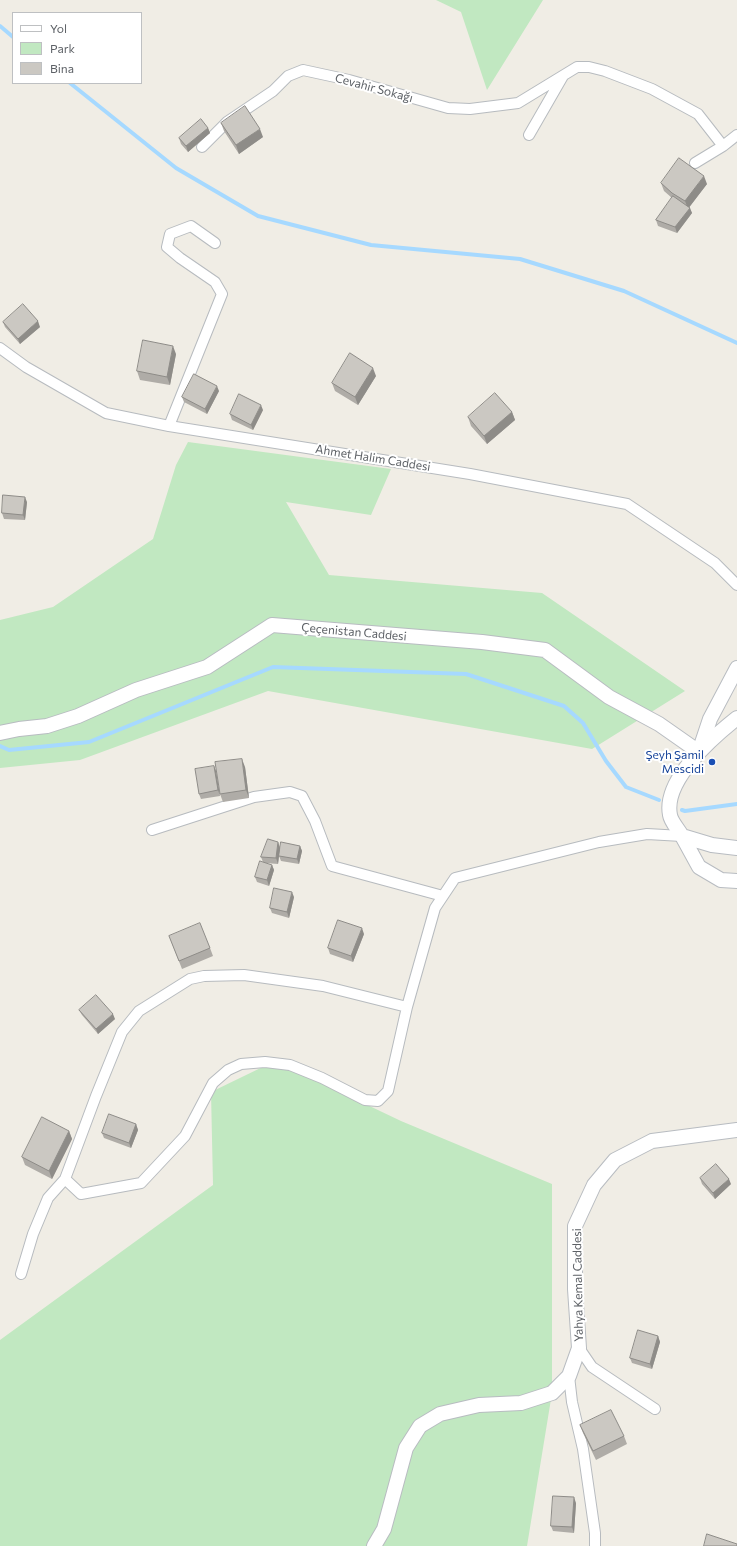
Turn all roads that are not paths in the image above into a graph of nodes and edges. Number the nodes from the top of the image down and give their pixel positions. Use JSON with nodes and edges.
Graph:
{"nodes":[{"id":1,"x":564,"y":75,"type":"junction"},
{"id":2,"x":529,"y":135,"type":"dead end"},
{"id":3,"x":737,"y":135,"type":"edge"},
{"id":4,"x":723,"y":146,"type":"junction"},
{"id":5,"x":202,"y":147,"type":"dead end"},
{"id":6,"x":695,"y":163,"type":"dead end"},
{"id":7,"x":216,"y":243,"type":"dead end"},
{"id":8,"x":0,"y":348,"type":"edge"},
{"id":9,"x":169,"y":426,"type":"junction"},
{"id":10,"x":737,"y":585,"type":"edge"},
{"id":11,"x":737,"y":668,"type":"edge"},
{"id":12,"x":737,"y":718,"type":"edge"},
{"id":13,"x":0,"y":733,"type":"edge"},
{"id":14,"x":699,"y":752,"type":"junction"},
{"id":15,"x":152,"y":830,"type":"dead end"},
{"id":16,"x":682,"y":836,"type":"junction"},
{"id":17,"x":737,"y":848,"type":"edge"},
{"id":18,"x":737,"y":881,"type":"edge"},
{"id":19,"x":443,"y":896,"type":"junction"},
{"id":20,"x":407,"y":1007,"type":"junction"},
{"id":21,"x":737,"y":1130,"type":"edge"},
{"id":22,"x":65,"y":1179,"type":"junction"},
{"id":23,"x":21,"y":1274,"type":"dead end"},
{"id":24,"x":579,"y":1348,"type":"junction"},
{"id":25,"x":569,"y":1376,"type":"junction"},
{"id":26,"x":655,"y":1409,"type":"dead end"},
{"id":27,"x":374,"y":1546,"type":"edge"},
{"id":28,"x":595,"y":1546,"type":"edge"}],
"edges":[{"from":1,"to":2,"type":"street"},
{"from":1,"to":4,"type":"street","name":"Cevahir Sokağı"},
{"from":1,"to":5,"type":"street","name":"Cevahir Sokağı"},
{"from":3,"to":4,"type":"street"},
{"from":4,"to":6,"type":"street"},
{"from":7,"to":9,"type":"street"},
{"from":8,"to":9,"type":"street","name":"Ahmet Halim Caddesi"},
{"from":9,"to":10,"type":"street","name":"Ahmet Halim Caddesi"},
{"from":11,"to":14,"type":"street"},
{"from":12,"to":14,"type":"street"},
{"from":13,"to":14,"type":"street","name":"Çeçenistan Caddesi"},
{"from":14,"to":16,"type":"street"},
{"from":15,"to":19,"type":"street"},
{"from":16,"to":17,"type":"street"},
{"from":16,"to":18,"type":"street"},
{"from":16,"to":19,"type":"street"},
{"from":19,"to":20,"type":"street"},
{"from":20,"to":22,"type":"street"},
{"from":20,"to":22,"type":"street"},
{"from":21,"to":24,"type":"street","name":"Yahya Kemal Caddesi"},
{"from":22,"to":23,"type":"street"},
{"from":24,"to":25,"type":"street","name":"Yahya Kemal Caddesi"},
{"from":24,"to":26,"type":"street"},
{"from":25,"to":27,"type":"street","name":"Yahya Kemal Caddesi"},
{"from":25,"to":28,"type":"street"}]}
